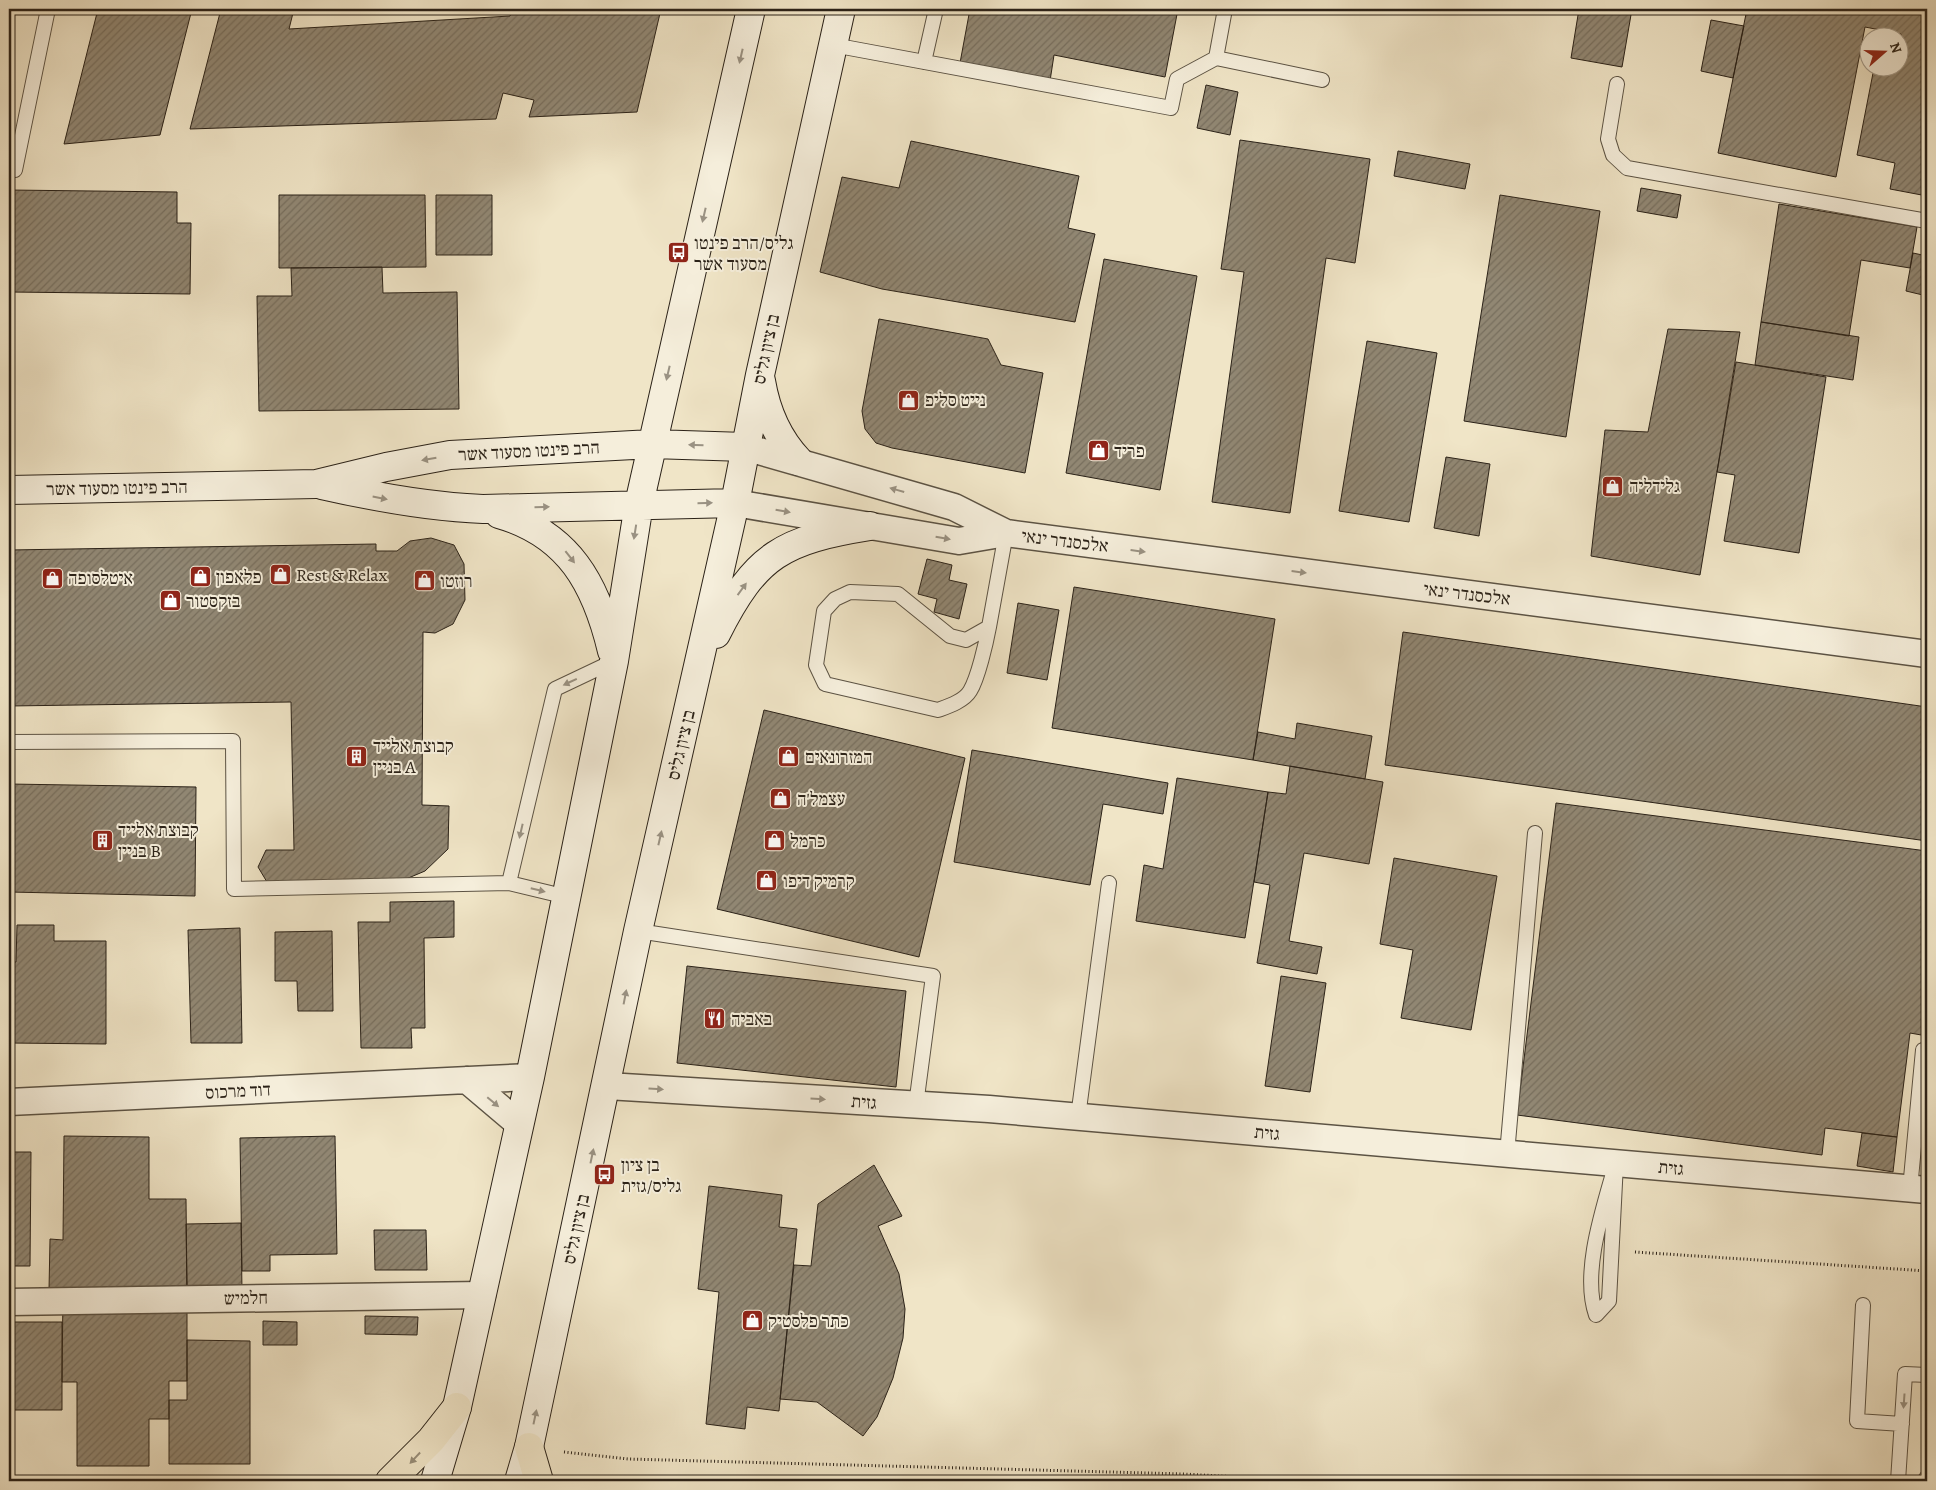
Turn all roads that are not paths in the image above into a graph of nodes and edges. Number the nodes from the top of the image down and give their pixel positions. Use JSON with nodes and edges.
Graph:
{"nodes":[{"id":1,"x":48,"y":9,"type":"edge"},
{"id":2,"x":751,"y":9,"type":"edge"},
{"id":3,"x":841,"y":9,"type":"edge"},
{"id":4,"x":936,"y":9,"type":"edge"},
{"id":5,"x":1226,"y":9,"type":"edge"},
{"id":6,"x":833,"y":45,"type":"junction"},
{"id":7,"x":1216,"y":58,"type":"junction"},
{"id":8,"x":924,"y":62,"type":"junction"},
{"id":9,"x":1322,"y":80,"type":"dead end"},
{"id":10,"x":1617,"y":84,"type":"dead end"},
{"id":11,"x":15,"y":170,"type":"dead end"},
{"id":12,"x":1927,"y":221,"type":"edge"},
{"id":13,"x":760,"y":375,"type":"junction"},
{"id":14,"x":652,"y":444,"type":"junction"},
{"id":15,"x":745,"y":447,"type":"junction"},
{"id":16,"x":800,"y":461,"type":"junction"},
{"id":17,"x":316,"y":484,"type":"junction"},
{"id":18,"x":9,"y":490,"type":"edge"},
{"id":19,"x":735,"y":503,"type":"junction"},
{"id":20,"x":639,"y":504,"type":"junction"},
{"id":21,"x":483,"y":509,"type":"junction"},
{"id":22,"x":870,"y":526,"type":"junction"},
{"id":23,"x":1006,"y":533,"type":"junction"},
{"id":24,"x":989,"y":627,"type":"junction"},
{"id":25,"x":1927,"y":654,"type":"edge"},
{"id":26,"x":614,"y":661,"type":"junction"},
{"id":27,"x":696,"y":679,"type":"junction"},
{"id":28,"x":9,"y":742,"type":"edge"},
{"id":29,"x":1535,"y":833,"type":"dead end"},
{"id":30,"x":509,"y":883,"type":"junction"},
{"id":31,"x":1109,"y":883,"type":"dead end"},
{"id":32,"x":567,"y":897,"type":"junction"},
{"id":33,"x":638,"y":931,"type":"junction"},
{"id":34,"x":1924,"y":1050,"type":"dead end"},
{"id":35,"x":530,"y":1077,"type":"junction"},
{"id":36,"x":467,"y":1080,"type":"junction"},
{"id":37,"x":607,"y":1086,"type":"junction"},
{"id":38,"x":9,"y":1102,"type":"edge"},
{"id":39,"x":916,"y":1105,"type":"junction"},
{"id":40,"x":1078,"y":1117,"type":"junction"},
{"id":41,"x":520,"y":1124,"type":"junction"},
{"id":42,"x":1507,"y":1154,"type":"junction"},
{"id":43,"x":1616,"y":1164,"type":"junction"},
{"id":44,"x":1919,"y":1190,"type":"edge"},
{"id":45,"x":482,"y":1295,"type":"junction"},
{"id":46,"x":9,"y":1302,"type":"edge"},
{"id":47,"x":1863,"y":1305,"type":"dead end"},
{"id":48,"x":1927,"y":1375,"type":"edge"},
{"id":49,"x":457,"y":1407,"type":"junction"},
{"id":50,"x":1902,"y":1424,"type":"junction"},
{"id":51,"x":528,"y":1448,"type":"junction"},
{"id":52,"x":1927,"y":1476,"type":"edge"},
{"id":53,"x":390,"y":1481,"type":"edge"},
{"id":54,"x":435,"y":1481,"type":"edge"},
{"id":55,"x":519,"y":1481,"type":"edge"},
{"id":56,"x":539,"y":1481,"type":"edge"},
{"id":57,"x":1898,"y":1481,"type":"edge"},
{"id":58,"x":1924,"y":1481,"type":"edge"}],
"edges":[{"from":1,"to":11,"type":"lane"},
{"from":2,"to":14,"type":"street","one_way":true},
{"from":3,"to":6,"type":"street","name":"בן ציון גליס"},
{"from":4,"to":8,"type":"lane"},
{"from":5,"to":7,"type":"lane"},
{"from":6,"to":8,"type":"lane"},
{"from":6,"to":13,"type":"street","name":"בן ציון גליס"},
{"from":7,"to":8,"type":"lane"},
{"from":7,"to":9,"type":"lane"},
{"from":10,"to":12,"type":"lane"},
{"from":13,"to":15,"type":"street","name":"בן ציון גליס"},
{"from":13,"to":16,"type":"street"},
{"from":15,"to":14,"type":"street","name":"הרב פינטו מסעוד אשר","one_way":true},
{"from":14,"to":17,"type":"street","name":"הרב פינטו מסעוד אשר","one_way":true},
{"from":14,"to":20,"type":"street"},
{"from":15,"to":16,"type":"street","name":"אלכסנדר ינאי"},
{"from":15,"to":19,"type":"street","name":"בן ציון גליס"},
{"from":23,"to":16,"type":"street","name":"אלכסנדר ינאי","one_way":true},
{"from":17,"to":18,"type":"street","name":"הרב פינטו מסעוד אשר"},
{"from":17,"to":21,"type":"street","name":"הרב פינטו מסעוד אשר","one_way":true},
{"from":20,"to":19,"type":"street","name":"הרב פינטו מסעוד אשר","one_way":true},
{"from":19,"to":22,"type":"street","name":"אלכסנדר ינאי","one_way":true},
{"from":19,"to":27,"type":"street","name":"בן ציון גליס"},
{"from":21,"to":20,"type":"street","name":"הרב פינטו מסעוד אשר","one_way":true},
{"from":20,"to":26,"type":"street","one_way":true},
{"from":21,"to":26,"type":"street","one_way":true},
{"from":22,"to":23,"type":"street","name":"אלכסנדר ינאי","one_way":true},
{"from":27,"to":22,"type":"street","one_way":true},
{"from":23,"to":24,"type":"lane"},
{"from":23,"to":25,"type":"street","name":"אלכסנדר ינאי","one_way":true},
{"from":24,"to":24,"type":"lane"},
{"from":26,"to":30,"type":"lane","one_way":true},
{"from":26,"to":32,"type":"street"},
{"from":33,"to":27,"type":"street","name":"בן ציון גליס","one_way":true},
{"from":28,"to":30,"type":"lane"},
{"from":29,"to":42,"type":"lane"},
{"from":30,"to":32,"type":"lane","one_way":true},
{"from":31,"to":40,"type":"lane"},
{"from":32,"to":35,"type":"street"},
{"from":37,"to":33,"type":"street","name":"בן ציון גליס","one_way":true},
{"from":33,"to":39,"type":"lane"},
{"from":34,"to":44,"type":"lane"},
{"from":35,"to":36,"type":"street","name":"דוד מרכוס"},
{"from":35,"to":41,"type":"street"},
{"from":36,"to":38,"type":"street","name":"דוד מרכוס"},
{"from":36,"to":41,"type":"street","one_way":true},
{"from":37,"to":39,"type":"street","name":"גזית","one_way":true},
{"from":51,"to":37,"type":"street","name":"בן ציון גליס","one_way":true},
{"from":39,"to":40,"type":"street","name":"גזית"},
{"from":40,"to":42,"type":"street","name":"גזית"},
{"from":41,"to":45,"type":"street"},
{"from":42,"to":43,"type":"street","name":"גזית"},
{"from":43,"to":43,"type":"lane"},
{"from":43,"to":44,"type":"street","name":"גזית"},
{"from":45,"to":46,"type":"street","name":"חלמיש"},
{"from":45,"to":49,"type":"street"},
{"from":47,"to":50,"type":"lane"},
{"from":48,"to":50,"type":"lane","one_way":true},
{"from":49,"to":53,"type":"main road","one_way":true},
{"from":49,"to":54,"type":"street"},
{"from":50,"to":57,"type":"lane"},
{"from":51,"to":55,"type":"street","name":"בן ציון גליס"},
{"from":51,"to":56,"type":"main road"},
{"from":52,"to":58,"type":"lane"}]}
